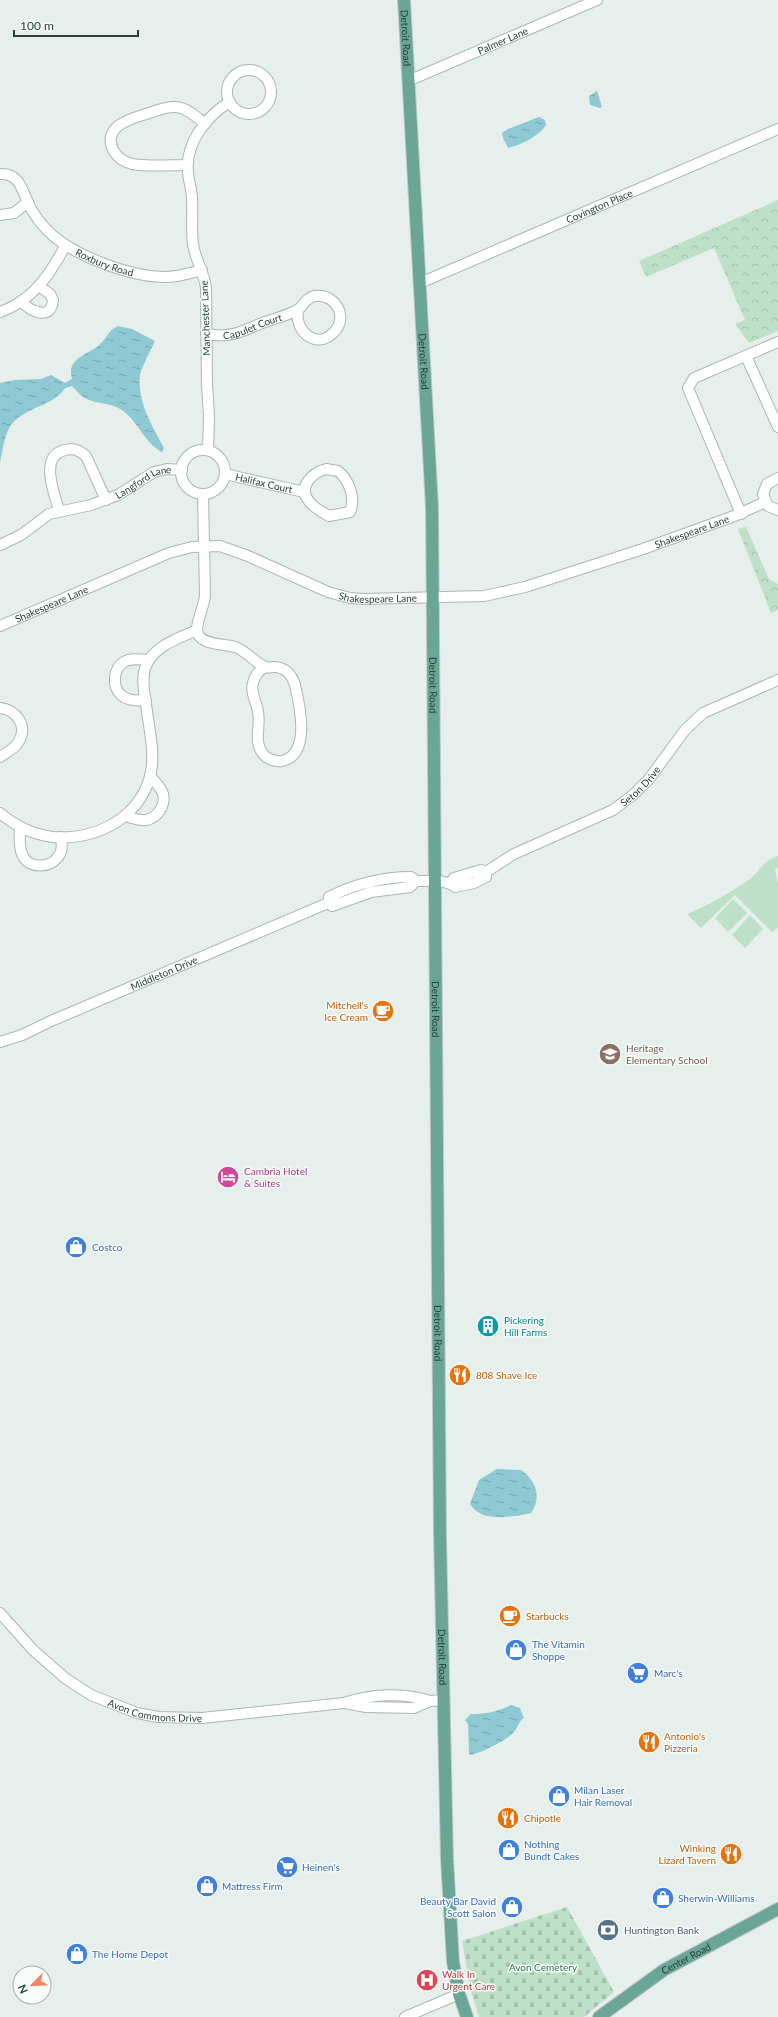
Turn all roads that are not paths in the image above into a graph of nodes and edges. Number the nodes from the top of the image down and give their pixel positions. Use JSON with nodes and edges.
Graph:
{"nodes":[{"id":1,"x":404,"y":0,"type":"edge"},
{"id":2,"x":597,"y":0,"type":"edge"},
{"id":3,"x":408,"y":81,"type":"junction"},
{"id":4,"x":230,"y":102,"type":"junction"},
{"id":5,"x":205,"y":124,"type":"junction"},
{"id":6,"x":778,"y":129,"type":"edge"},
{"id":7,"x":188,"y":165,"type":"junction"},
{"id":8,"x":0,"y":174,"type":"edge"},
{"id":9,"x":28,"y":202,"type":"junction"},
{"id":10,"x":0,"y":215,"type":"edge"},
{"id":11,"x":65,"y":246,"type":"junction"},
{"id":12,"x":202,"y":270,"type":"junction"},
{"id":13,"x":420,"y":283,"type":"junction"},
{"id":14,"x":39,"y":286,"type":"junction"},
{"id":15,"x":21,"y":301,"type":"junction"},
{"id":16,"x":298,"y":310,"type":"junction"},
{"id":17,"x":0,"y":312,"type":"edge"},
{"id":18,"x":206,"y":334,"type":"junction"},
{"id":19,"x":778,"y":342,"type":"edge"},
{"id":20,"x":746,"y":356,"type":"junction"},
{"id":21,"x":778,"y":427,"type":"edge"},
{"id":22,"x":208,"y":450,"type":"junction"},
{"id":23,"x":182,"y":470,"type":"junction"},
{"id":24,"x":225,"y":474,"type":"junction"},
{"id":25,"x":778,"y":478,"type":"edge"},
{"id":26,"x":304,"y":492,"type":"junction"},
{"id":27,"x":203,"y":494,"type":"junction"},
{"id":28,"x":106,"y":500,"type":"junction"},
{"id":29,"x":765,"y":502,"type":"junction"},
{"id":30,"x":778,"y":510,"type":"edge"},
{"id":31,"x":58,"y":511,"type":"junction"},
{"id":32,"x":741,"y":514,"type":"junction"},
{"id":33,"x":0,"y":545,"type":"edge"},
{"id":34,"x":204,"y":546,"type":"junction"},
{"id":35,"x":432,"y":596,"type":"junction"},
{"id":36,"x":0,"y":626,"type":"edge"},
{"id":37,"x":197,"y":630,"type":"junction"},
{"id":38,"x":149,"y":660,"type":"junction"},
{"id":39,"x":266,"y":667,"type":"junction"},
{"id":40,"x":778,"y":680,"type":"edge"},
{"id":41,"x":146,"y":700,"type":"junction"},
{"id":42,"x":0,"y":708,"type":"edge"},
{"id":43,"x":0,"y":757,"type":"edge"},
{"id":44,"x":150,"y":776,"type":"junction"},
{"id":45,"x":0,"y":813,"type":"edge"},
{"id":46,"x":125,"y":816,"type":"junction"},
{"id":47,"x":20,"y":827,"type":"junction"},
{"id":48,"x":61,"y":837,"type":"junction"},
{"id":49,"x":435,"y":881,"type":"junction"},
{"id":50,"x":0,"y":1042,"type":"edge"},
{"id":51,"x":0,"y":1613,"type":"edge"},
{"id":52,"x":443,"y":1700,"type":"junction"},
{"id":53,"x":778,"y":1909,"type":"edge"},
{"id":54,"x":459,"y":1994,"type":"junction"},
{"id":55,"x":405,"y":2017,"type":"edge"},
{"id":56,"x":467,"y":2017,"type":"edge"},
{"id":57,"x":599,"y":2017,"type":"edge"}],
"edges":[{"from":1,"to":3,"type":"main road","name":"Detroit Road"},
{"from":2,"to":3,"type":"street","name":"Palmer Lane"},
{"from":3,"to":13,"type":"main road","name":"Detroit Road"},
{"from":4,"to":4,"type":"street"},
{"from":4,"to":5,"type":"street","name":"Manchester Lane"},
{"from":5,"to":7,"type":"street","name":"Manchester Lane"},
{"from":5,"to":7,"type":"street"},
{"from":6,"to":13,"type":"street","name":"Covington Place"},
{"from":7,"to":12,"type":"street","name":"Manchester Lane"},
{"from":8,"to":9,"type":"street","name":"Roxbury Road"},
{"from":9,"to":10,"type":"street"},
{"from":9,"to":11,"type":"street","name":"Roxbury Road"},
{"from":11,"to":12,"type":"street","name":"Roxbury Road"},
{"from":11,"to":14,"type":"street"},
{"from":12,"to":18,"type":"street","name":"Manchester Lane"},
{"from":13,"to":35,"type":"main road","name":"Detroit Road"},
{"from":14,"to":15,"type":"street"},
{"from":14,"to":15,"type":"street"},
{"from":15,"to":17,"type":"street"},
{"from":16,"to":16,"type":"street","name":"Capulet Court"},
{"from":16,"to":18,"type":"street","name":"Capulet Court"},
{"from":18,"to":22,"type":"street","name":"Manchester Lane"},
{"from":19,"to":20,"type":"street"},
{"from":20,"to":21,"type":"street"},
{"from":20,"to":32,"type":"street"},
{"from":22,"to":23,"type":"street"},
{"from":22,"to":24,"type":"street"},
{"from":23,"to":27,"type":"street"},
{"from":23,"to":28,"type":"street","name":"Langford Lane"},
{"from":24,"to":26,"type":"street","name":"Halifax Court"},
{"from":24,"to":27,"type":"street"},
{"from":25,"to":29,"type":"street"},
{"from":26,"to":26,"type":"street","name":"Halifax Court"},
{"from":27,"to":34,"type":"street"},
{"from":28,"to":31,"type":"street","name":"Langford Lane"},
{"from":28,"to":31,"type":"street","name":"Langford Lane"},
{"from":29,"to":30,"type":"street"},
{"from":29,"to":32,"type":"street","name":"Shakespeare Lane"},
{"from":31,"to":33,"type":"street","name":"Langford Lane"},
{"from":32,"to":35,"type":"street","name":"Shakespeare Lane"},
{"from":34,"to":35,"type":"street","name":"Shakespeare Lane"},
{"from":34,"to":36,"type":"street","name":"Shakespeare Lane"},
{"from":34,"to":37,"type":"street"},
{"from":35,"to":49,"type":"main road","name":"Detroit Road"},
{"from":37,"to":38,"type":"street"},
{"from":37,"to":39,"type":"street"},
{"from":38,"to":41,"type":"street"},
{"from":38,"to":41,"type":"street"},
{"from":39,"to":39,"type":"street"},
{"from":40,"to":49,"type":"street","name":"Seton Drive"},
{"from":41,"to":44,"type":"street"},
{"from":42,"to":43,"type":"street"},
{"from":44,"to":46,"type":"street"},
{"from":44,"to":46,"type":"street"},
{"from":45,"to":47,"type":"street"},
{"from":46,"to":48,"type":"street"},
{"from":47,"to":48,"type":"street"},
{"from":47,"to":48,"type":"street"},
{"from":49,"to":50,"type":"street","name":"Middleton Drive"},
{"from":49,"to":52,"type":"main road","name":"Detroit Road"},
{"from":51,"to":52,"type":"street","name":"Avon Commons Drive"},
{"from":52,"to":54,"type":"main road","name":"Detroit Road"},
{"from":53,"to":57,"type":"main road","name":"Center Road"},
{"from":54,"to":55,"type":"street"},
{"from":54,"to":56,"type":"main road","name":"Detroit Road"}]}
